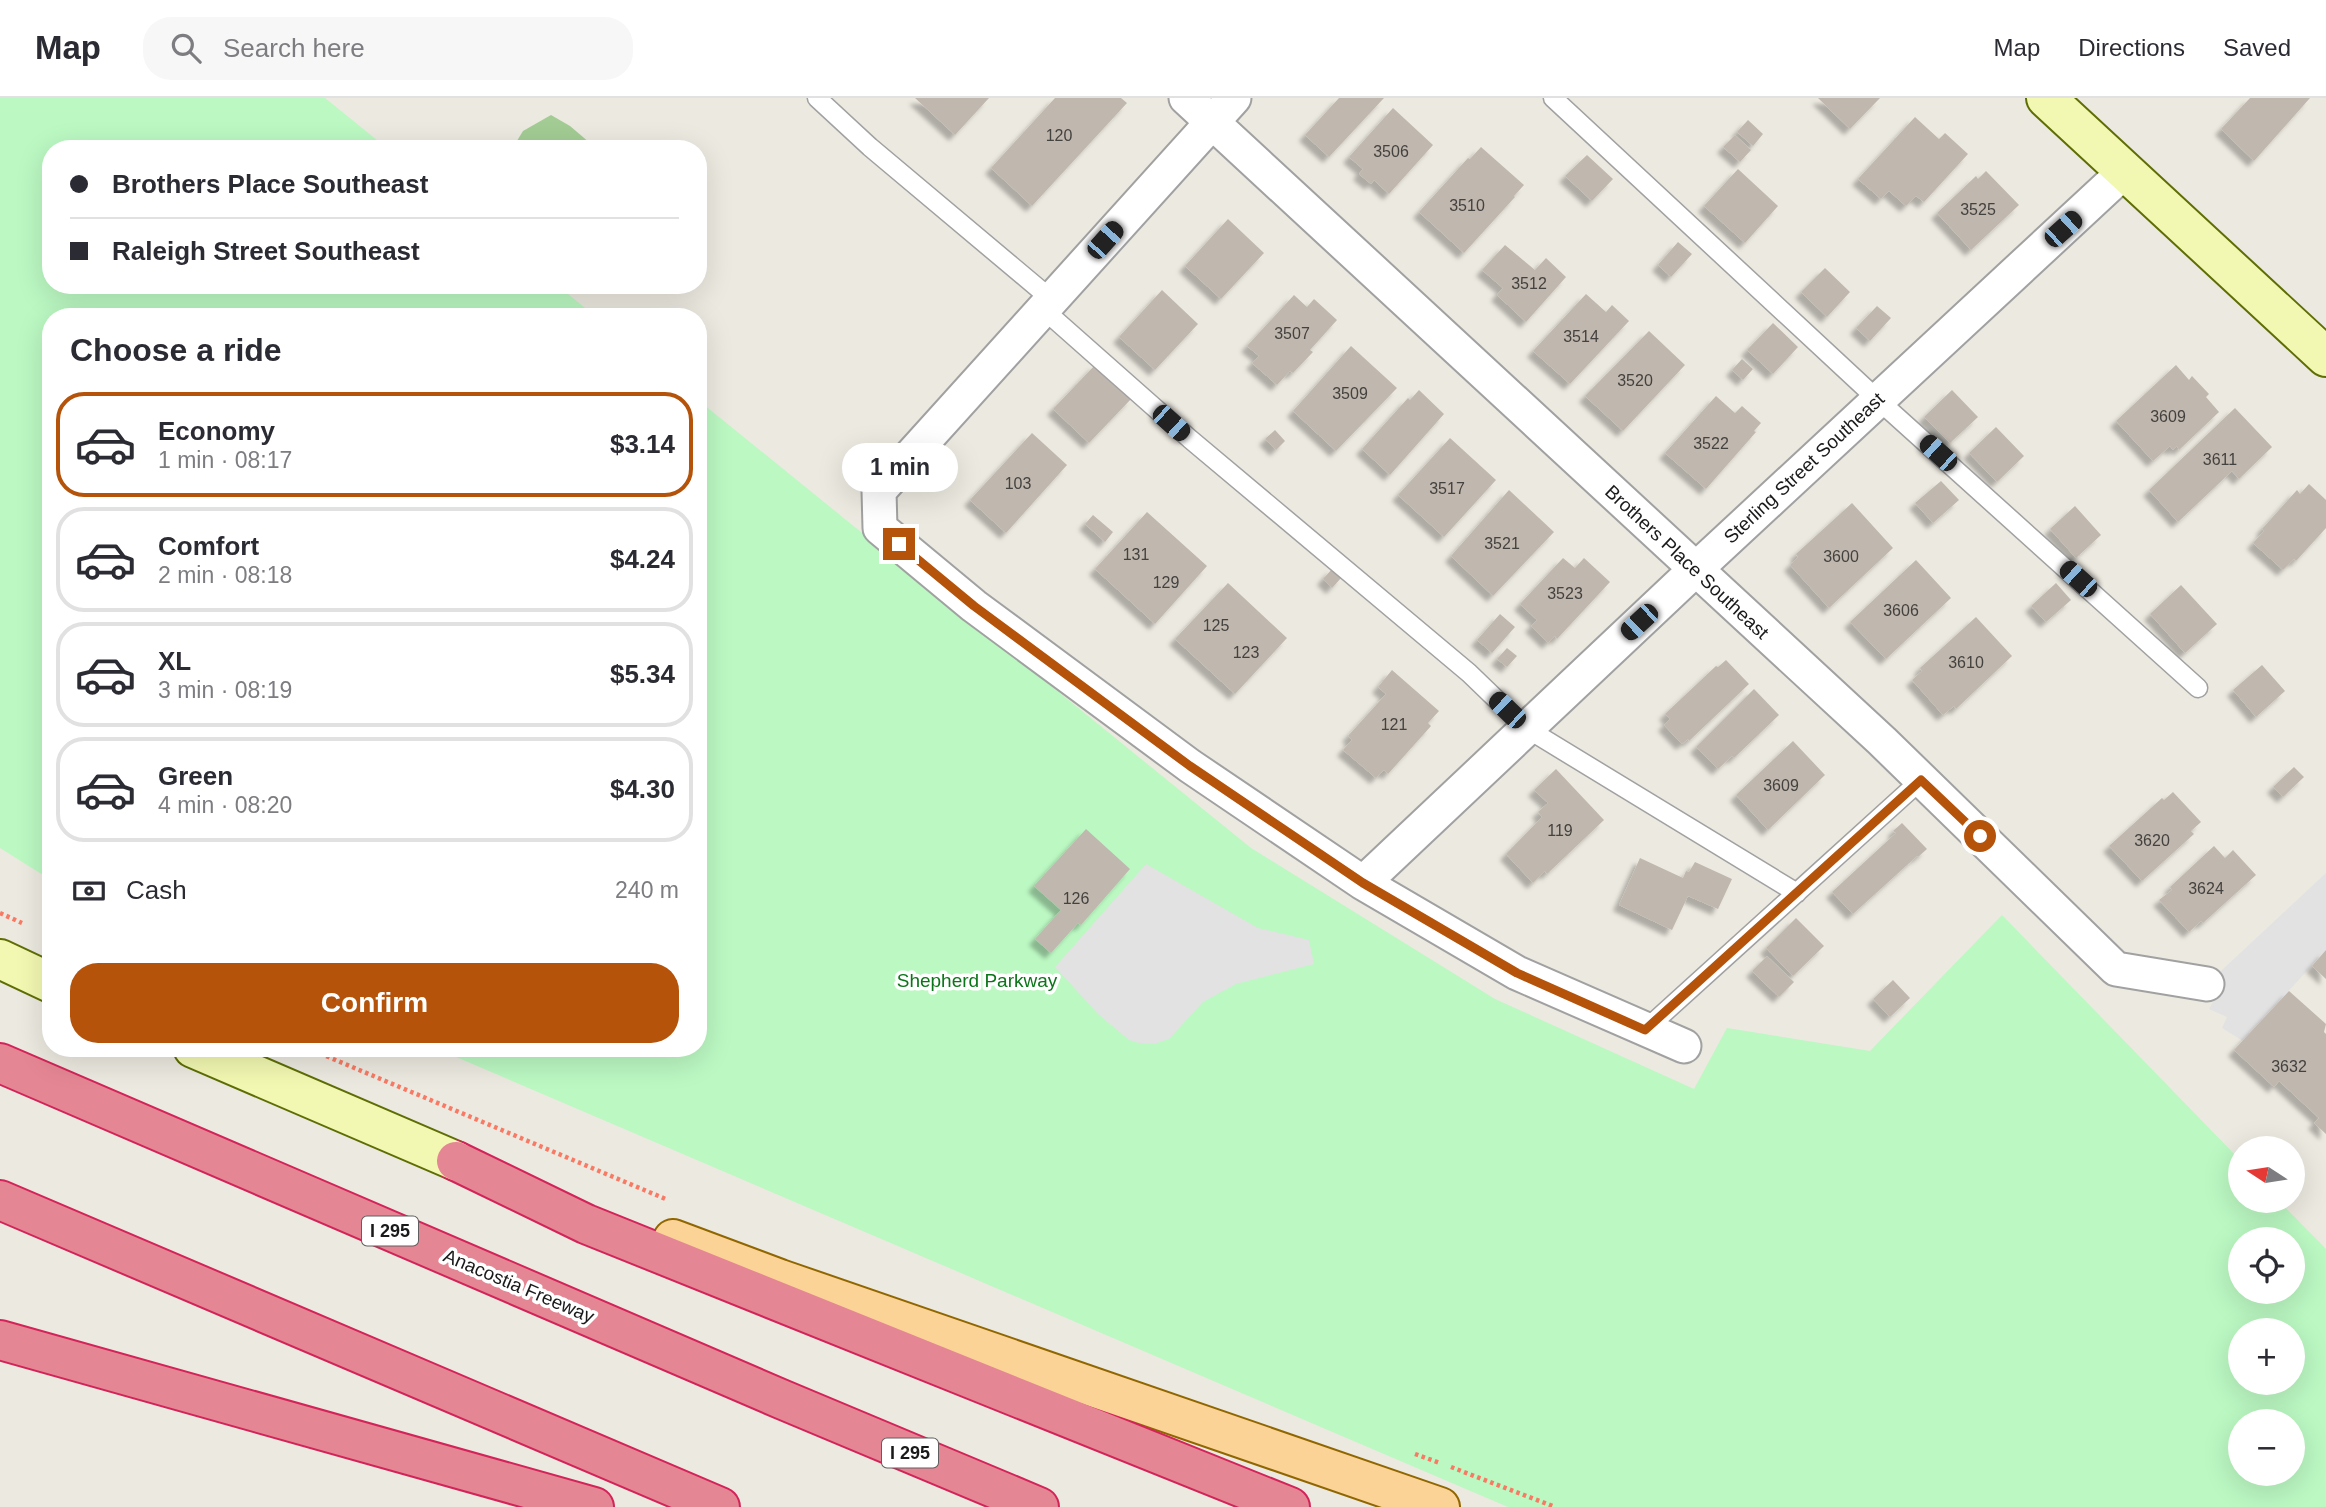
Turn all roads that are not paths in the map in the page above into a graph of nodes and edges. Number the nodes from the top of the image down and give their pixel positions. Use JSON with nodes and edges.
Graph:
{"nodes":[{"id":1,"x":817,"y":98,"type":"edge"},
{"id":2,"x":1186,"y":98,"type":"edge"},
{"id":3,"x":1234,"y":98,"type":"edge"},
{"id":4,"x":1553,"y":98,"type":"edge"},
{"id":5,"x":2046,"y":98,"type":"edge"},
{"id":6,"x":1212,"y":122,"type":"junction"},
{"id":7,"x":2126,"y":172,"type":"junction"},
{"id":8,"x":1047,"y":304,"type":"junction"},
{"id":9,"x":2322,"y":344,"type":"edge"},
{"id":10,"x":1877,"y":399,"type":"junction"},
{"id":11,"x":1696,"y":569,"type":"junction"},
{"id":12,"x":2198,"y":688,"type":"dead end"},
{"id":13,"x":1526,"y":728,"type":"junction"},
{"id":14,"x":1921,"y":780,"type":"junction"},
{"id":15,"x":1363,"y":883,"type":"junction"},
{"id":16,"x":1797,"y":892,"type":"junction"},
{"id":17,"x":0,"y":959,"type":"edge"},
{"id":18,"x":42,"y":979,"type":"edge"},
{"id":19,"x":2207,"y":984,"type":"dead end"},
{"id":20,"x":1645,"y":1030,"type":"junction"},
{"id":21,"x":1684,"y":1046,"type":"dead end"},
{"id":22,"x":214,"y":1057,"type":"edge"},
{"id":23,"x":0,"y":1063,"type":"edge"},
{"id":24,"x":456,"y":1161,"type":"junction"},
{"id":25,"x":0,"y":1200,"type":"edge"},
{"id":26,"x":0,"y":1340,"type":"edge"},
{"id":27,"x":594,"y":1507,"type":"edge"},
{"id":28,"x":720,"y":1507,"type":"edge"},
{"id":29,"x":1039,"y":1507,"type":"edge"},
{"id":30,"x":1290,"y":1507,"type":"edge"},
{"id":31,"x":1440,"y":1507,"type":"edge"}],
"edges":[{"from":1,"to":8,"type":"lane"},
{"from":2,"to":6,"type":"street","name":"Brothers Place Southeast"},
{"from":3,"to":6,"type":"street"},
{"from":4,"to":10,"type":"lane"},
{"from":5,"to":7,"type":"main road"},
{"from":6,"to":8,"type":"street"},
{"from":6,"to":11,"type":"street","name":"Brothers Place Southeast"},
{"from":7,"to":9,"type":"main road"},
{"from":7,"to":10,"type":"street","name":"Sterling Street Southeast"},
{"from":8,"to":13,"type":"lane"},
{"from":8,"to":15,"type":"street"},
{"from":10,"to":11,"type":"street","name":"Sterling Street Southeast"},
{"from":10,"to":12,"type":"lane"},
{"from":11,"to":13,"type":"street","name":"Sterling Street Southeast"},
{"from":11,"to":14,"type":"street","name":"Brothers Place Southeast"},
{"from":13,"to":15,"type":"street","name":"Sterling Street Southeast"},
{"from":13,"to":16,"type":"lane"},
{"from":14,"to":16,"type":"lane"},
{"from":14,"to":19,"type":"street","name":"Brothers Place Southeast"},
{"from":15,"to":20,"type":"street"},
{"from":16,"to":20,"type":"lane"},
{"from":17,"to":18,"type":"main road"},
{"from":20,"to":21,"type":"street"},
{"from":22,"to":24,"type":"main road"},
{"from":23,"to":29,"type":"highway","name":"Anacostia Freeway","number":"I 295"},
{"from":24,"to":30,"type":"highway"},
{"from":24,"to":31,"type":"main road"},
{"from":25,"to":28,"type":"highway"},
{"from":26,"to":27,"type":"highway"}]}
